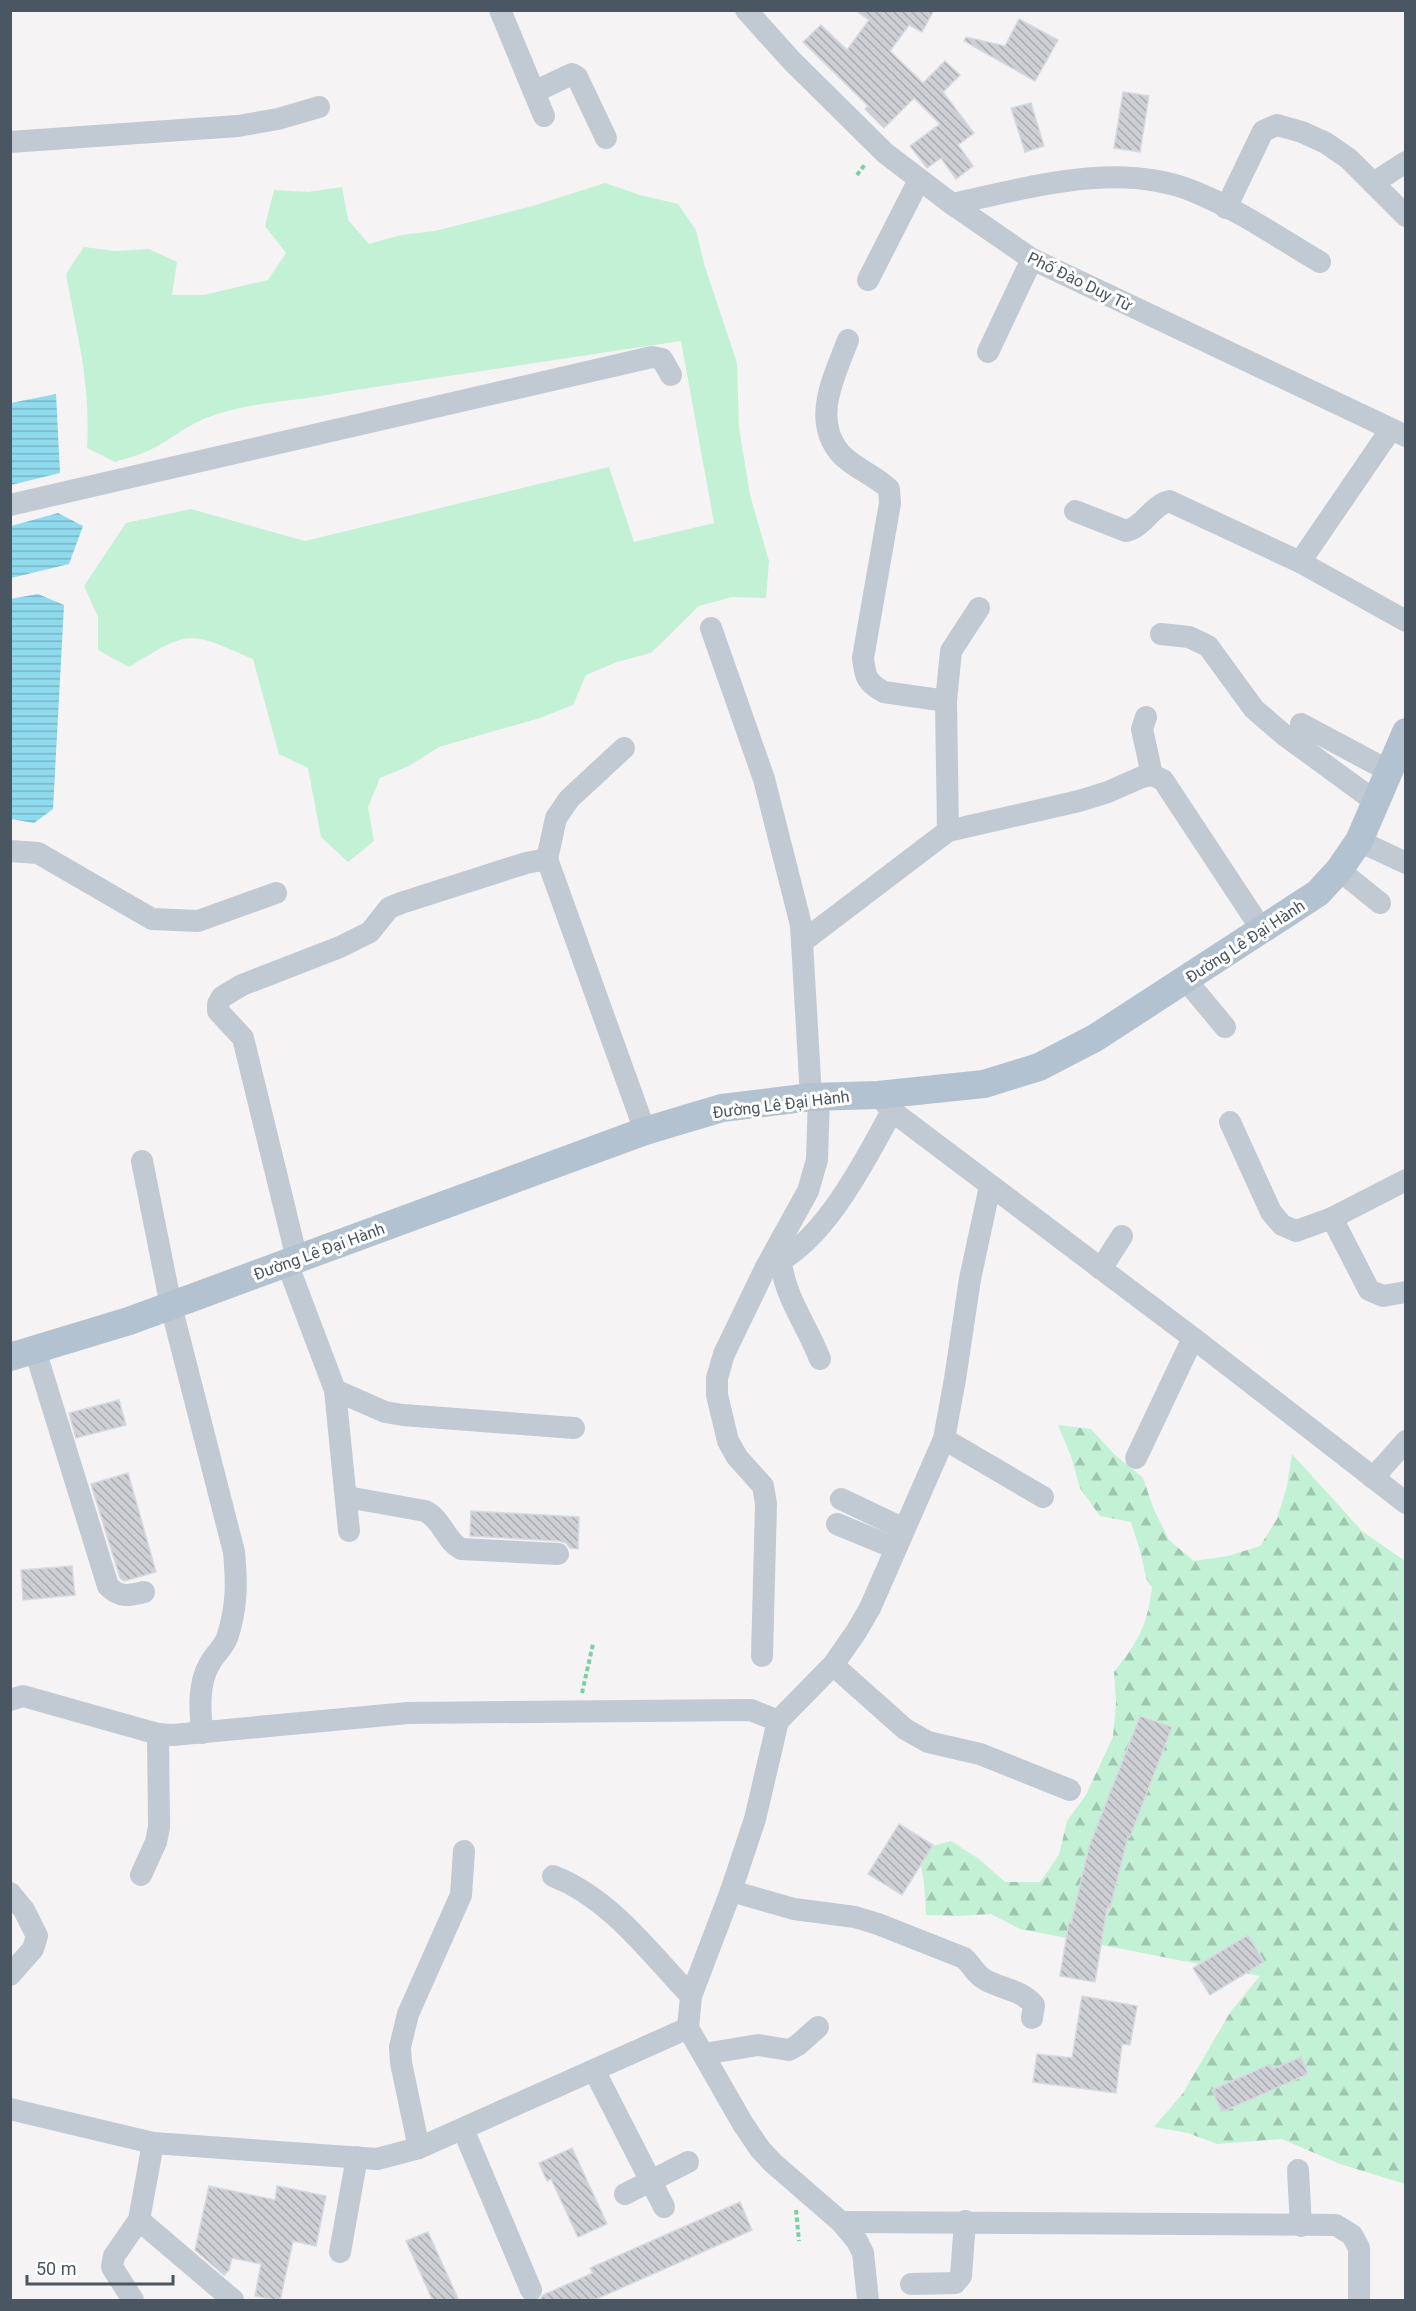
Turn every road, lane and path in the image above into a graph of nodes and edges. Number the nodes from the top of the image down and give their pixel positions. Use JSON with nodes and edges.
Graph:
{"nodes":[{"id":1,"x":500,"y":10,"type":"edge"},
{"id":2,"x":761,"y":16,"type":"edge"},
{"id":3,"x":534,"y":92,"type":"junction"},
{"id":4,"x":319,"y":107,"type":"dead end"},
{"id":5,"x":544,"y":116,"type":"dead end"},
{"id":6,"x":606,"y":138,"type":"dead end"},
{"id":7,"x":10,"y":142,"type":"edge"},
{"id":8,"x":1406,"y":162,"type":"edge"},
{"id":9,"x":919,"y":180,"type":"junction"},
{"id":10,"x":1372,"y":183,"type":"junction"},
{"id":11,"x":952,"y":204,"type":"junction"},
{"id":12,"x":1226,"y":208,"type":"junction"},
{"id":13,"x":1406,"y":216,"type":"edge"},
{"id":14,"x":1032,"y":259,"type":"junction"},
{"id":15,"x":1320,"y":262,"type":"dead end"},
{"id":16,"x":868,"y":280,"type":"dead end"},
{"id":17,"x":848,"y":340,"type":"dead end"},
{"id":18,"x":988,"y":352,"type":"dead end"},
{"id":19,"x":671,"y":375,"type":"dead end"},
{"id":20,"x":1398,"y":432,"type":"edge"},
{"id":21,"x":10,"y":505,"type":"edge"},
{"id":22,"x":1075,"y":511,"type":"dead end"},
{"id":23,"x":1300,"y":562,"type":"junction"},
{"id":24,"x":979,"y":608,"type":"dead end"},
{"id":25,"x":1406,"y":621,"type":"edge"},
{"id":26,"x":711,"y":628,"type":"dead end"},
{"id":27,"x":1161,"y":634,"type":"dead end"},
{"id":28,"x":946,"y":701,"type":"junction"},
{"id":29,"x":1146,"y":717,"type":"dead end"},
{"id":30,"x":1301,"y":724,"type":"dead end"},
{"id":31,"x":1406,"y":732,"type":"edge"},
{"id":32,"x":624,"y":748,"type":"dead end"},
{"id":33,"x":1389,"y":771,"type":"junction"},
{"id":34,"x":1152,"y":776,"type":"junction"},
{"id":35,"x":1376,"y":802,"type":"junction"},
{"id":36,"x":948,"y":831,"type":"junction"},
{"id":37,"x":1359,"y":841,"type":"junction"},
{"id":38,"x":10,"y":851,"type":"edge"},
{"id":39,"x":547,"y":859,"type":"junction"},
{"id":40,"x":1406,"y":863,"type":"edge"},
{"id":41,"x":1339,"y":870,"type":"junction"},
{"id":42,"x":276,"y":893,"type":"dead end"},
{"id":43,"x":1380,"y":903,"type":"dead end"},
{"id":44,"x":1262,"y":930,"type":"junction"},
{"id":45,"x":802,"y":942,"type":"junction"},
{"id":46,"x":1185,"y":979,"type":"junction"},
{"id":47,"x":1225,"y":1027,"type":"dead end"},
{"id":48,"x":815,"y":1097,"type":"junction"},
{"id":49,"x":885,"y":1103,"type":"junction"},
{"id":50,"x":1230,"y":1122,"type":"dead end"},
{"id":51,"x":645,"y":1131,"type":"junction"},
{"id":52,"x":142,"y":1161,"type":"dead end"},
{"id":53,"x":1406,"y":1180,"type":"edge"},
{"id":54,"x":990,"y":1185,"type":"junction"},
{"id":55,"x":1332,"y":1218,"type":"junction"},
{"id":56,"x":1122,"y":1236,"type":"dead end"},
{"id":57,"x":292,"y":1261,"type":"junction"},
{"id":58,"x":774,"y":1264,"type":"junction"},
{"id":59,"x":1101,"y":1269,"type":"junction"},
{"id":60,"x":1406,"y":1292,"type":"edge"},
{"id":61,"x":171,"y":1306,"type":"junction"},
{"id":62,"x":1193,"y":1338,"type":"junction"},
{"id":63,"x":23,"y":1354,"type":"edge"},
{"id":64,"x":820,"y":1359,"type":"dead end"},
{"id":65,"x":334,"y":1390,"type":"junction"},
{"id":66,"x":574,"y":1428,"type":"dead end"},
{"id":67,"x":944,"y":1439,"type":"junction"},
{"id":68,"x":1406,"y":1441,"type":"edge"},
{"id":69,"x":1136,"y":1458,"type":"dead end"},
{"id":70,"x":1373,"y":1478,"type":"junction"},
{"id":71,"x":347,"y":1497,"type":"junction"},
{"id":72,"x":1043,"y":1497,"type":"dead end"},
{"id":73,"x":841,"y":1499,"type":"dead end"},
{"id":74,"x":1406,"y":1503,"type":"edge"},
{"id":75,"x":837,"y":1524,"type":"dead end"},
{"id":76,"x":349,"y":1531,"type":"dead end"},
{"id":77,"x":899,"y":1539,"type":"junction"},
{"id":78,"x":558,"y":1554,"type":"dead end"},
{"id":79,"x":144,"y":1592,"type":"dead end"},
{"id":80,"x":593,"y":1644,"type":"dead end"},
{"id":81,"x":762,"y":1656,"type":"dead end"},
{"id":82,"x":832,"y":1665,"type":"junction"},
{"id":83,"x":10,"y":1700,"type":"edge"},
{"id":84,"x":578,"y":1712,"type":"junction"},
{"id":85,"x":778,"y":1721,"type":"junction"},
{"id":86,"x":202,"y":1732,"type":"junction"},
{"id":87,"x":158,"y":1734,"type":"junction"},
{"id":88,"x":1070,"y":1790,"type":"dead end"},
{"id":89,"x":464,"y":1851,"type":"dead end"},
{"id":90,"x":141,"y":1875,"type":"dead end"},
{"id":91,"x":553,"y":1876,"type":"dead end"},
{"id":92,"x":731,"y":1890,"type":"junction"},
{"id":93,"x":10,"y":1893,"type":"edge"},
{"id":94,"x":10,"y":1975,"type":"edge"},
{"id":95,"x":691,"y":1996,"type":"junction"},
{"id":96,"x":1032,"y":2018,"type":"dead end"},
{"id":97,"x":818,"y":2027,"type":"dead end"},
{"id":98,"x":688,"y":2028,"type":"junction"},
{"id":99,"x":704,"y":2054,"type":"junction"},
{"id":100,"x":594,"y":2070,"type":"junction"},
{"id":101,"x":10,"y":2109,"type":"edge"},
{"id":102,"x":463,"y":2129,"type":"junction"},
{"id":103,"x":153,"y":2143,"type":"junction"},
{"id":104,"x":419,"y":2148,"type":"junction"},
{"id":105,"x":357,"y":2157,"type":"junction"},
{"id":106,"x":688,"y":2162,"type":"dead end"},
{"id":107,"x":1298,"y":2170,"type":"dead end"},
{"id":108,"x":651,"y":2181,"type":"junction"},
{"id":109,"x":625,"y":2194,"type":"dead end"},
{"id":110,"x":664,"y":2207,"type":"dead end"},
{"id":111,"x":139,"y":2220,"type":"junction"},
{"id":112,"x":965,"y":2221,"type":"junction"},
{"id":113,"x":841,"y":2222,"type":"junction"},
{"id":114,"x":1301,"y":2226,"type":"junction"},
{"id":115,"x":340,"y":2252,"type":"dead end"},
{"id":116,"x":911,"y":2284,"type":"dead end"},
{"id":117,"x":531,"y":2290,"type":"dead end"},
{"id":118,"x":133,"y":2301,"type":"edge"},
{"id":119,"x":233,"y":2301,"type":"edge"},
{"id":120,"x":868,"y":2301,"type":"edge"},
{"id":121,"x":1359,"y":2301,"type":"edge"}],
"edges":[{"from":1,"to":3,"type":"street"},
{"from":2,"to":9,"type":"street","name":"Phố Đào Duy Từ"},
{"from":3,"to":5,"type":"street"},
{"from":3,"to":6,"type":"street"},
{"from":4,"to":7,"type":"street"},
{"from":8,"to":10,"type":"street"},
{"from":9,"to":11,"type":"street","name":"Phố Đào Duy Từ"},
{"from":9,"to":16,"type":"street"},
{"from":10,"to":12,"type":"street"},
{"from":10,"to":13,"type":"street"},
{"from":11,"to":12,"type":"street"},
{"from":11,"to":14,"type":"street","name":"Phố Đào Duy Từ"},
{"from":12,"to":15,"type":"street"},
{"from":14,"to":18,"type":"street"},
{"from":14,"to":20,"type":"street","name":"Phố Đào Duy Từ"},
{"from":17,"to":28,"type":"street"},
{"from":19,"to":21,"type":"street"},
{"from":20,"to":23,"type":"street"},
{"from":22,"to":23,"type":"street"},
{"from":23,"to":25,"type":"street"},
{"from":24,"to":28,"type":"street"},
{"from":26,"to":45,"type":"street"},
{"from":27,"to":35,"type":"street"},
{"from":28,"to":36,"type":"street"},
{"from":29,"to":34,"type":"street"},
{"from":30,"to":33,"type":"street"},
{"from":31,"to":33,"type":"main road","name":"Đường Lê Đại Hành"},
{"from":32,"to":39,"type":"street"},
{"from":33,"to":35,"type":"main road","name":"Đường Lê Đại Hành"},
{"from":34,"to":36,"type":"street"},
{"from":34,"to":44,"type":"street"},
{"from":35,"to":37,"type":"main road","name":"Đường Lê Đại Hành"},
{"from":36,"to":45,"type":"street"},
{"from":37,"to":40,"type":"street"},
{"from":37,"to":41,"type":"main road","name":"Đường Lê Đại Hành"},
{"from":38,"to":42,"type":"street"},
{"from":39,"to":51,"type":"street"},
{"from":39,"to":57,"type":"street"},
{"from":41,"to":43,"type":"street"},
{"from":41,"to":44,"type":"main road","name":"Đường Lê Đại Hành"},
{"from":44,"to":46,"type":"main road","name":"Đường Lê Đại Hành"},
{"from":45,"to":48,"type":"street"},
{"from":46,"to":47,"type":"street"},
{"from":46,"to":49,"type":"main road","name":"Đường Lê Đại Hành"},
{"from":48,"to":49,"type":"main road","name":"Đường Lê Đại Hành"},
{"from":48,"to":51,"type":"main road","name":"Đường Lê Đại Hành"},
{"from":48,"to":58,"type":"street"},
{"from":49,"to":54,"type":"street"},
{"from":49,"to":58,"type":"street"},
{"from":50,"to":55,"type":"street"},
{"from":51,"to":57,"type":"main road","name":"Đường Lê Đại Hành"},
{"from":52,"to":61,"type":"street"},
{"from":53,"to":55,"type":"street"},
{"from":54,"to":59,"type":"street"},
{"from":54,"to":67,"type":"street"},
{"from":55,"to":60,"type":"street"},
{"from":56,"to":59,"type":"street"},
{"from":57,"to":61,"type":"main road","name":"Đường Lê Đại Hành"},
{"from":57,"to":65,"type":"street"},
{"from":58,"to":64,"type":"street"},
{"from":58,"to":81,"type":"street"},
{"from":59,"to":62,"type":"street"},
{"from":61,"to":63,"type":"main road","name":"Đường Lê Đại Hành"},
{"from":61,"to":86,"type":"street"},
{"from":62,"to":69,"type":"street"},
{"from":62,"to":70,"type":"street"},
{"from":63,"to":79,"type":"street"},
{"from":65,"to":66,"type":"street"},
{"from":65,"to":71,"type":"street"},
{"from":67,"to":72,"type":"street"},
{"from":67,"to":77,"type":"street"},
{"from":68,"to":70,"type":"street"},
{"from":70,"to":74,"type":"street"},
{"from":71,"to":76,"type":"street"},
{"from":71,"to":78,"type":"street"},
{"from":73,"to":77,"type":"street"},
{"from":75,"to":77,"type":"street"},
{"from":77,"to":82,"type":"street"},
{"from":80,"to":84,"type":"path"},
{"from":82,"to":85,"type":"street"},
{"from":82,"to":88,"type":"street"},
{"from":83,"to":87,"type":"street"},
{"from":84,"to":85,"type":"street"},
{"from":84,"to":86,"type":"street"},
{"from":85,"to":92,"type":"street"},
{"from":86,"to":87,"type":"street"},
{"from":87,"to":90,"type":"street"},
{"from":89,"to":104,"type":"street"},
{"from":91,"to":95,"type":"street"},
{"from":92,"to":95,"type":"street"},
{"from":92,"to":96,"type":"street"},
{"from":93,"to":94,"type":"street"},
{"from":95,"to":98,"type":"street"},
{"from":97,"to":99,"type":"street"},
{"from":98,"to":99,"type":"street"},
{"from":98,"to":100,"type":"street"},
{"from":99,"to":113,"type":"street"},
{"from":100,"to":102,"type":"street"},
{"from":100,"to":108,"type":"street"},
{"from":101,"to":103,"type":"street"},
{"from":102,"to":104,"type":"street"},
{"from":102,"to":117,"type":"street"},
{"from":103,"to":105,"type":"street"},
{"from":103,"to":111,"type":"street"},
{"from":104,"to":105,"type":"street"},
{"from":105,"to":115,"type":"street"},
{"from":106,"to":108,"type":"street"},
{"from":107,"to":114,"type":"street"},
{"from":108,"to":109,"type":"street"},
{"from":108,"to":110,"type":"street"},
{"from":111,"to":118,"type":"street"},
{"from":111,"to":119,"type":"street"},
{"from":112,"to":113,"type":"street"},
{"from":112,"to":114,"type":"street"},
{"from":112,"to":116,"type":"street"},
{"from":113,"to":120,"type":"street"},
{"from":114,"to":121,"type":"street"}]}
